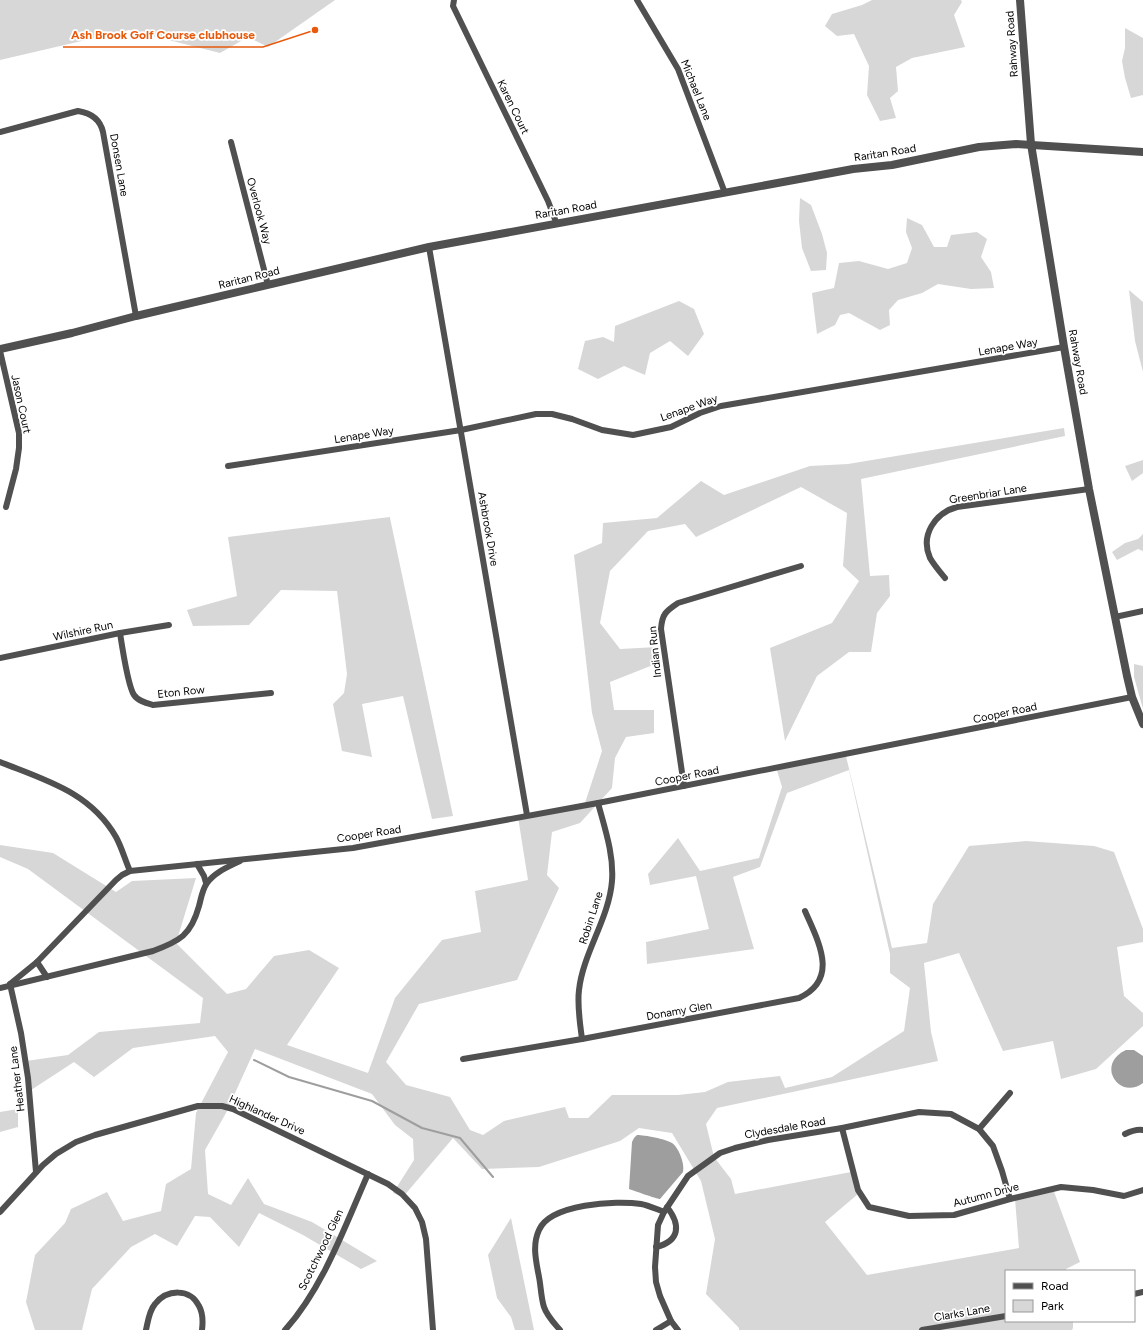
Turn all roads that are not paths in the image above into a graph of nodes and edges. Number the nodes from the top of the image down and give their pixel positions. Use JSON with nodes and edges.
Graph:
{"nodes":[{"id":1,"x":454,"y":0,"type":"edge"},
{"id":2,"x":637,"y":0,"type":"edge"},
{"id":3,"x":1020,"y":0,"type":"edge"},
{"id":4,"x":0,"y":132,"type":"edge"},
{"id":5,"x":231,"y":142,"type":"dead end"},
{"id":6,"x":1031,"y":144,"type":"junction"},
{"id":7,"x":1143,"y":152,"type":"edge"},
{"id":8,"x":725,"y":193,"type":"junction"},
{"id":9,"x":556,"y":222,"type":"junction"},
{"id":10,"x":429,"y":247,"type":"junction"},
{"id":11,"x":268,"y":285,"type":"junction"},
{"id":12,"x":136,"y":316,"type":"junction"},
{"id":13,"x":1064,"y":347,"type":"junction"},
{"id":14,"x":0,"y":350,"type":"edge"},
{"id":15,"x":461,"y":430,"type":"junction"},
{"id":16,"x":228,"y":466,"type":"dead end"},
{"id":17,"x":1089,"y":489,"type":"junction"},
{"id":18,"x":6,"y":507,"type":"dead end"},
{"id":19,"x":801,"y":566,"type":"dead end"},
{"id":20,"x":945,"y":578,"type":"dead end"},
{"id":21,"x":1143,"y":611,"type":"edge"},
{"id":22,"x":1115,"y":617,"type":"junction"},
{"id":23,"x":169,"y":625,"type":"dead end"},
{"id":24,"x":120,"y":633,"type":"junction"},
{"id":25,"x":0,"y":658,"type":"edge"},
{"id":26,"x":271,"y":693,"type":"dead end"},
{"id":27,"x":1132,"y":697,"type":"junction"},
{"id":28,"x":1143,"y":724,"type":"edge"},
{"id":29,"x":0,"y":762,"type":"edge"},
{"id":30,"x":684,"y":786,"type":"junction"},
{"id":31,"x":598,"y":803,"type":"junction"},
{"id":32,"x":527,"y":815,"type":"junction"},
{"id":33,"x":244,"y":859,"type":"junction"},
{"id":34,"x":197,"y":864,"type":"junction"},
{"id":35,"x":130,"y":872,"type":"junction"},
{"id":36,"x":206,"y":884,"type":"junction"},
{"id":37,"x":805,"y":911,"type":"dead end"},
{"id":38,"x":37,"y":962,"type":"junction"},
{"id":39,"x":47,"y":977,"type":"junction"},
{"id":40,"x":10,"y":984,"type":"junction"},
{"id":41,"x":0,"y":988,"type":"edge"},
{"id":42,"x":582,"y":1038,"type":"junction"},
{"id":43,"x":463,"y":1059,"type":"dead end"},
{"id":44,"x":1010,"y":1093,"type":"dead end"},
{"id":45,"x":842,"y":1128,"type":"junction"},
{"id":46,"x":979,"y":1129,"type":"junction"},
{"id":47,"x":1143,"y":1130,"type":"edge"},
{"id":48,"x":1125,"y":1134,"type":"dead end"},
{"id":49,"x":36,"y":1172,"type":"junction"},
{"id":50,"x":368,"y":1174,"type":"junction"},
{"id":51,"x":1143,"y":1190,"type":"edge"},
{"id":52,"x":1010,"y":1199,"type":"junction"},
{"id":53,"x":665,"y":1209,"type":"junction"},
{"id":54,"x":0,"y":1212,"type":"edge"},
{"id":55,"x":656,"y":1247,"type":"junction"},
{"id":56,"x":1005,"y":1316,"type":"edge"},
{"id":57,"x":671,"y":1321,"type":"junction"},
{"id":58,"x":146,"y":1330,"type":"edge"},
{"id":59,"x":202,"y":1330,"type":"edge"},
{"id":60,"x":285,"y":1330,"type":"edge"},
{"id":61,"x":433,"y":1330,"type":"edge"},
{"id":62,"x":560,"y":1330,"type":"edge"},
{"id":63,"x":656,"y":1330,"type":"edge"},
{"id":64,"x":678,"y":1330,"type":"edge"},
{"id":65,"x":922,"y":1330,"type":"edge"}],
"edges":[{"from":1,"to":9,"type":"street","name":"Karen Court"},
{"from":2,"to":8,"type":"street","name":"Michael Lane"},
{"from":3,"to":6,"type":"street","name":"Rahway Road"},
{"from":4,"to":12,"type":"street","name":"Donsen Lane"},
{"from":5,"to":11,"type":"street","name":"Overlook Way"},
{"from":6,"to":7,"type":"street","name":"Raritan Road"},
{"from":6,"to":8,"type":"street","name":"Raritan Road"},
{"from":6,"to":13,"type":"street","name":"Rahway Road"},
{"from":8,"to":9,"type":"street","name":"Raritan Road"},
{"from":9,"to":10,"type":"street","name":"Raritan Road"},
{"from":10,"to":11,"type":"street","name":"Raritan Road"},
{"from":10,"to":15,"type":"street","name":"Ashbrook Drive"},
{"from":11,"to":12,"type":"street","name":"Raritan Road"},
{"from":12,"to":14,"type":"street","name":"Raritan Road"},
{"from":13,"to":15,"type":"street","name":"Lenape Way"},
{"from":13,"to":17,"type":"street","name":"Rahway Road"},
{"from":14,"to":18,"type":"street","name":"Jason Court"},
{"from":15,"to":16,"type":"street","name":"Lenape Way"},
{"from":15,"to":32,"type":"street","name":"Ashbrook Drive"},
{"from":17,"to":20,"type":"street","name":"Greenbriar Lane"},
{"from":17,"to":22,"type":"street","name":"Rahway Road"},
{"from":19,"to":30,"type":"street","name":"Indian Run"},
{"from":21,"to":22,"type":"street"},
{"from":22,"to":27,"type":"street","name":"Rahway Road"},
{"from":23,"to":24,"type":"street","name":"Wilshire Run"},
{"from":24,"to":25,"type":"street","name":"Wilshire Run"},
{"from":24,"to":26,"type":"street","name":"Eton Row"},
{"from":27,"to":28,"type":"street","name":"Rahway Road"},
{"from":27,"to":30,"type":"street","name":"Cooper Road"},
{"from":29,"to":35,"type":"street"},
{"from":30,"to":31,"type":"street","name":"Cooper Road"},
{"from":31,"to":32,"type":"street","name":"Cooper Road"},
{"from":31,"to":42,"type":"street","name":"Robin Lane"},
{"from":32,"to":33,"type":"street","name":"Cooper Road"},
{"from":33,"to":34,"type":"street","name":"Cooper Road"},
{"from":33,"to":36,"type":"street","name":"Cooper Road"},
{"from":34,"to":35,"type":"street","name":"Cooper Road"},
{"from":34,"to":36,"type":"street"},
{"from":35,"to":38,"type":"street","name":"Cooper Road"},
{"from":36,"to":39,"type":"street","name":"Cooper Road"},
{"from":37,"to":42,"type":"street","name":"Donamy Glen"},
{"from":38,"to":39,"type":"street"},
{"from":38,"to":40,"type":"street","name":"Cooper Road"},
{"from":39,"to":40,"type":"street","name":"Cooper Road"},
{"from":40,"to":41,"type":"street","name":"Cooper Road"},
{"from":40,"to":49,"type":"street","name":"Heather Lane"},
{"from":42,"to":43,"type":"street","name":"Donamy Glen"},
{"from":44,"to":46,"type":"street"},
{"from":45,"to":46,"type":"street","name":"Clydesdale Road"},
{"from":45,"to":52,"type":"street","name":"Autumn Drive"},
{"from":45,"to":53,"type":"street","name":"Clydesdale Road"},
{"from":46,"to":52,"type":"street","name":"Clydesdale Road"},
{"from":47,"to":48,"type":"street"},
{"from":49,"to":50,"type":"street","name":"Highlander Drive"},
{"from":49,"to":54,"type":"street","name":"Highlander Drive"},
{"from":50,"to":60,"type":"street","name":"Scotchwood Glen"},
{"from":50,"to":61,"type":"street","name":"Highlander Drive"},
{"from":51,"to":52,"type":"street","name":"Autumn Drive"},
{"from":53,"to":55,"type":"street","name":"Clydesdale Road"},
{"from":53,"to":55,"type":"street"},
{"from":53,"to":62,"type":"street"},
{"from":55,"to":57,"type":"street","name":"Clydesdale Road"},
{"from":56,"to":65,"type":"street","name":"Clarks Lane"},
{"from":57,"to":63,"type":"street"},
{"from":57,"to":64,"type":"street","name":"Clydesdale Road"},
{"from":58,"to":59,"type":"street"}]}
